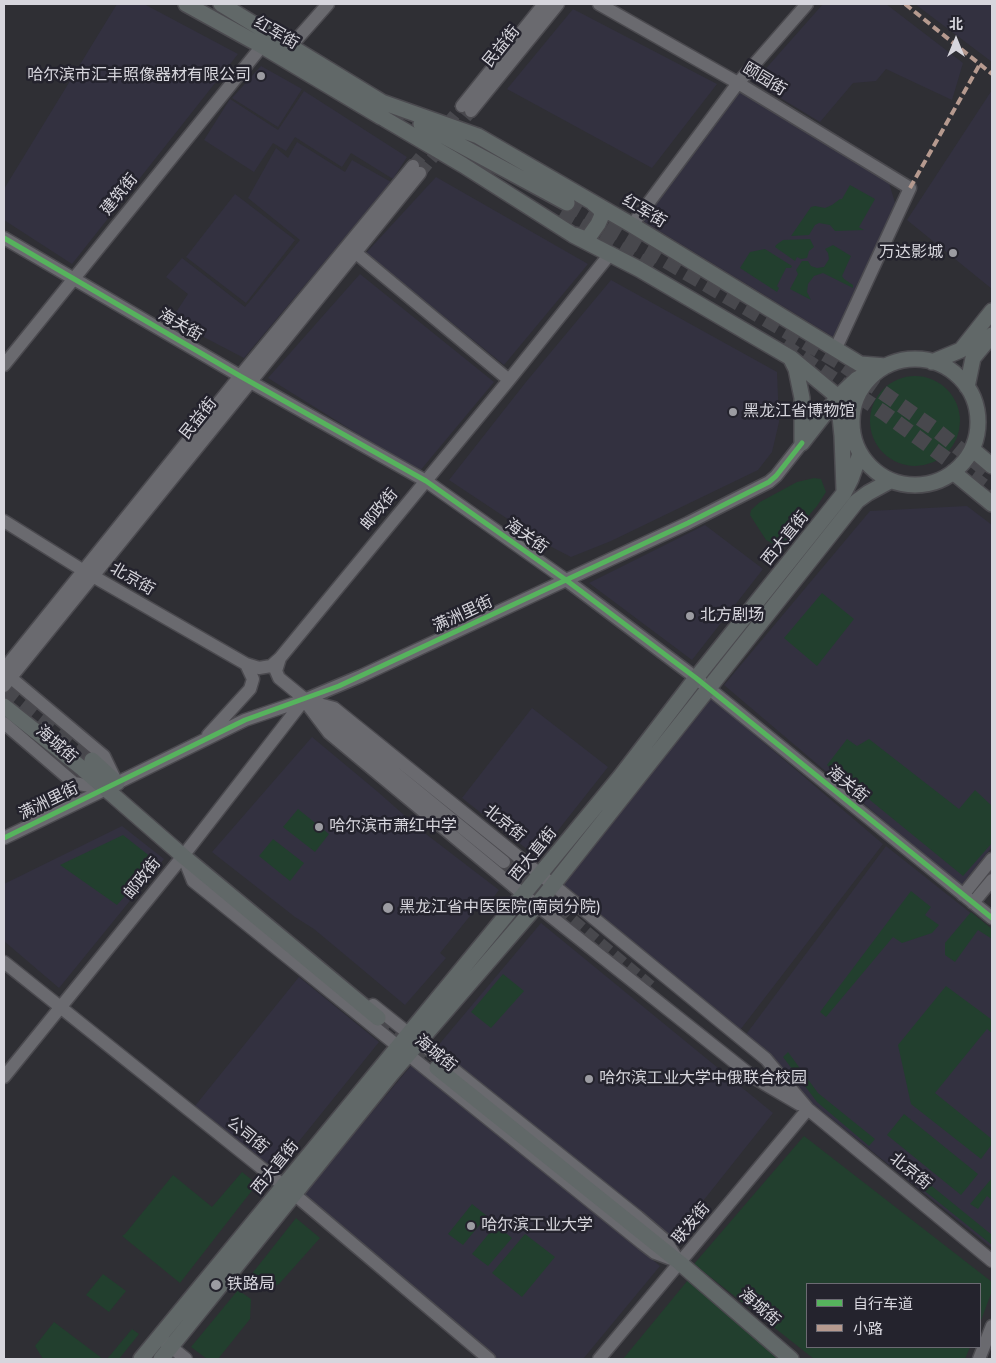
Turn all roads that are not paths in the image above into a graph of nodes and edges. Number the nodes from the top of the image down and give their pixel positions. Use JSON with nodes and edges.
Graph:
{"nodes":[{"id":1,"x":186,"y":4,"type":"edge"},
{"id":2,"x":221,"y":4,"type":"edge"},
{"id":3,"x":328,"y":4,"type":"edge"},
{"id":4,"x":544,"y":4,"type":"edge"},
{"id":5,"x":558,"y":4,"type":"edge"},
{"id":6,"x":599,"y":4,"type":"edge"},
{"id":7,"x":807,"y":4,"type":"edge"},
{"id":8,"x":262,"y":46,"type":"junction"},
{"id":9,"x":290,"y":47,"type":"junction"},
{"id":10,"x":738,"y":83,"type":"junction"},
{"id":11,"x":375,"y":106,"type":"junction"},
{"id":12,"x":417,"y":169,"type":"tunnel mouth"},
{"id":13,"x":593,"y":203,"type":"junction"},
{"id":14,"x":563,"y":208,"type":"tunnel mouth"},
{"id":15,"x":632,"y":225,"type":"junction"},
{"id":16,"x":573,"y":235,"type":"junction"},
{"id":17,"x":4,"y":238,"type":"edge"},
{"id":18,"x":351,"y":250,"type":"junction"},
{"id":19,"x":610,"y":254,"type":"junction"},
{"id":20,"x":74,"y":278,"type":"junction"},
{"id":21,"x":992,"y":311,"type":"edge"},
{"id":22,"x":992,"y":335,"type":"edge"},
{"id":23,"x":835,"y":350,"type":"junction"},
{"id":24,"x":791,"y":358,"type":"junction"},
{"id":25,"x":932,"y":362,"type":"junction"},
{"id":26,"x":4,"y":365,"type":"edge"},
{"id":27,"x":886,"y":366,"type":"junction"},
{"id":28,"x":244,"y":379,"type":"junction"},
{"id":29,"x":509,"y":380,"type":"junction"},
{"id":30,"x":967,"y":387,"type":"junction"},
{"id":31,"x":838,"y":397,"type":"junction"},
{"id":32,"x":853,"y":407,"type":"junction"},
{"id":33,"x":802,"y":443,"type":"junction"},
{"id":34,"x":972,"y":449,"type":"junction"},
{"id":35,"x":860,"y":454,"type":"junction"},
{"id":36,"x":992,"y":466,"type":"edge"},
{"id":37,"x":953,"y":472,"type":"junction"},
{"id":38,"x":426,"y":481,"type":"junction"},
{"id":39,"x":890,"y":481,"type":"junction"},
{"id":40,"x":844,"y":493,"type":"junction"},
{"id":41,"x":992,"y":504,"type":"edge"},
{"id":42,"x":4,"y":521,"type":"edge"},
{"id":43,"x":89,"y":574,"type":"junction"},
{"id":44,"x":566,"y":580,"type":"junction"},
{"id":45,"x":280,"y":658,"type":"junction"},
{"id":46,"x":246,"y":664,"type":"junction"},
{"id":47,"x":5,"y":676,"type":"edge"},
{"id":48,"x":702,"y":683,"type":"junction"},
{"id":49,"x":304,"y":700,"type":"junction"},
{"id":50,"x":4,"y":706,"type":"edge"},
{"id":51,"x":4,"y":723,"type":"edge"},
{"id":52,"x":202,"y":742,"type":"junction"},
{"id":53,"x":112,"y":786,"type":"junction"},
{"id":54,"x":4,"y":838,"type":"edge"},
{"id":55,"x":183,"y":856,"type":"junction"},
{"id":56,"x":992,"y":859,"type":"edge"},
{"id":57,"x":504,"y":862,"type":"tunnel mouth"},
{"id":58,"x":546,"y":879,"type":"junction"},
{"id":59,"x":992,"y":880,"type":"edge"},
{"id":60,"x":524,"y":895,"type":"junction"},
{"id":61,"x":963,"y":895,"type":"junction"},
{"id":62,"x":973,"y":904,"type":"junction"},
{"id":63,"x":536,"y":905,"type":"junction"},
{"id":64,"x":992,"y":918,"type":"edge"},
{"id":65,"x":4,"y":962,"type":"edge"},
{"id":66,"x":653,"y":988,"type":"tunnel mouth"},
{"id":67,"x":60,"y":1007,"type":"junction"},
{"id":68,"x":378,"y":1018,"type":"tunnel mouth"},
{"id":69,"x":413,"y":1038,"type":"junction"},
{"id":70,"x":403,"y":1050,"type":"junction"},
{"id":71,"x":437,"y":1068,"type":"tunnel mouth"},
{"id":72,"x":4,"y":1077,"type":"edge"},
{"id":73,"x":808,"y":1109,"type":"junction"},
{"id":74,"x":289,"y":1190,"type":"junction"},
{"id":75,"x":992,"y":1261,"type":"edge"},
{"id":76,"x":680,"y":1263,"type":"junction"},
{"id":77,"x":992,"y":1326,"type":"edge"},
{"id":78,"x":159,"y":1337,"type":"junction"},
{"id":79,"x":171,"y":1347,"type":"junction"},
{"id":80,"x":141,"y":1359,"type":"edge"},
{"id":81,"x":161,"y":1359,"type":"edge"},
{"id":82,"x":186,"y":1359,"type":"edge"},
{"id":83,"x":489,"y":1359,"type":"edge"},
{"id":84,"x":599,"y":1359,"type":"edge"},
{"id":85,"x":791,"y":1359,"type":"edge"},
{"id":86,"x":979,"y":1359,"type":"edge"}],
"edges":[{"from":1,"to":8,"type":"main road","name":"红军街"},
{"from":2,"to":9,"type":"main road","name":"红军街"},
{"from":3,"to":9,"type":"street"},
{"from":4,"to":5,"type":"street","name":"民益街"},
{"from":6,"to":10,"type":"street","name":"颐园街"},
{"from":7,"to":10,"type":"street"},
{"from":8,"to":11,"type":"main road","name":"红军街"},
{"from":8,"to":20,"type":"street","name":"建筑街"},
{"from":9,"to":11,"type":"main road","name":"红军街"},
{"from":10,"to":15,"type":"street"},
{"from":10,"to":23,"type":"street","name":"颐园街"},
{"from":11,"to":13,"type":"main road","name":"红军街"},
{"from":11,"to":14,"type":"main road","name":"红军街"},
{"from":11,"to":16,"type":"main road","name":"红军街"},
{"from":12,"to":18,"type":"street","name":"民益街"},
{"from":13,"to":15,"type":"main road","name":"红军街"},
{"from":13,"to":16,"type":"main road"},
{"from":15,"to":23,"type":"main road","name":"红军街"},
{"from":16,"to":19,"type":"main road","name":"红军街"},
{"from":17,"to":20,"type":"street","name":"海关街"},
{"from":18,"to":28,"type":"street","name":"民益街"},
{"from":18,"to":29,"type":"street"},
{"from":19,"to":24,"type":"main road","name":"红军街"},
{"from":19,"to":29,"type":"street","name":"邮政街"},
{"from":20,"to":26,"type":"street","name":"建筑街"},
{"from":20,"to":28,"type":"street","name":"海关街"},
{"from":21,"to":25,"type":"main road"},
{"from":22,"to":30,"type":"main road"},
{"from":23,"to":27,"type":"main road","name":"红军街"},
{"from":24,"to":31,"type":"main road","name":"红军街"},
{"from":24,"to":33,"type":"main road"},
{"from":25,"to":27,"type":"main road"},
{"from":25,"to":30,"type":"main road"},
{"from":27,"to":31,"type":"main road"},
{"from":27,"to":32,"type":"main road"},
{"from":28,"to":38,"type":"street","name":"海关街"},
{"from":28,"to":43,"type":"street","name":"民益街"},
{"from":29,"to":38,"type":"street","name":"邮政街"},
{"from":30,"to":34,"type":"main road"},
{"from":31,"to":32,"type":"main road","name":"红军街"},
{"from":31,"to":33,"type":"main road"},
{"from":31,"to":40,"type":"main road"},
{"from":32,"to":35,"type":"main road"},
{"from":33,"to":44,"type":"street","name":"满洲里街"},
{"from":34,"to":36,"type":"main road"},
{"from":34,"to":37,"type":"main road"},
{"from":35,"to":39,"type":"main road"},
{"from":35,"to":40,"type":"main road","name":"西大直街"},
{"from":37,"to":39,"type":"main road"},
{"from":37,"to":41,"type":"main road"},
{"from":38,"to":44,"type":"street","name":"海关街"},
{"from":38,"to":45,"type":"street","name":"邮政街"},
{"from":39,"to":48,"type":"main road","name":"西大直街"},
{"from":40,"to":48,"type":"main road","name":"西大直街"},
{"from":42,"to":43,"type":"street","name":"北京街"},
{"from":43,"to":46,"type":"street","name":"北京街"},
{"from":43,"to":47,"type":"street","name":"民益街"},
{"from":44,"to":48,"type":"street","name":"海关街"},
{"from":44,"to":49,"type":"street","name":"满洲里街"},
{"from":45,"to":46,"type":"street","name":"邮政街"},
{"from":45,"to":49,"type":"street"},
{"from":46,"to":52,"type":"street"},
{"from":47,"to":53,"type":"street","name":"海城街"},
{"from":48,"to":58,"type":"main road","name":"西大直街"},
{"from":48,"to":61,"type":"street","name":"海关街"},
{"from":49,"to":52,"type":"street","name":"满洲里街"},
{"from":49,"to":55,"type":"street","name":"邮政街"},
{"from":49,"to":57,"type":"street","name":"北京街"},
{"from":49,"to":58,"type":"street","name":"北京街"},
{"from":49,"to":60,"type":"street","name":"北京街"},
{"from":50,"to":53,"type":"main road"},
{"from":51,"to":53,"type":"street","name":"海城街"},
{"from":52,"to":53,"type":"street","name":"满洲里街"},
{"from":53,"to":54,"type":"street","name":"满洲里街"},
{"from":53,"to":55,"type":"main road","name":"海城街"},
{"from":55,"to":67,"type":"street","name":"邮政街"},
{"from":55,"to":68,"type":"main road","name":"海城街"},
{"from":55,"to":69,"type":"street","name":"海城街"},
{"from":55,"to":70,"type":"street","name":"海城街"},
{"from":56,"to":61,"type":"street"},
{"from":58,"to":60,"type":"main road","name":"西大直街"},
{"from":58,"to":63,"type":"main road","name":"西大直街"},
{"from":58,"to":73,"type":"street","name":"北京街"},
{"from":59,"to":62,"type":"street"},
{"from":60,"to":63,"type":"street","name":"北京街"},
{"from":60,"to":69,"type":"main road","name":"西大直街"},
{"from":61,"to":62,"type":"street","name":"海关街"},
{"from":62,"to":64,"type":"street","name":"海关街"},
{"from":63,"to":69,"type":"main road","name":"西大直街"},
{"from":63,"to":73,"type":"street","name":"北京街"},
{"from":65,"to":67,"type":"street","name":"公司街"},
{"from":66,"to":73,"type":"street","name":"北京街"},
{"from":67,"to":72,"type":"street","name":"邮政街"},
{"from":67,"to":74,"type":"street","name":"公司街"},
{"from":69,"to":70,"type":"main road","name":"西大直街"},
{"from":69,"to":76,"type":"street","name":"海城街"},
{"from":70,"to":74,"type":"main road","name":"西大直街"},
{"from":70,"to":76,"type":"street","name":"海城街"},
{"from":71,"to":76,"type":"main road","name":"海城街"},
{"from":73,"to":75,"type":"street","name":"北京街"},
{"from":73,"to":76,"type":"street","name":"联发街"},
{"from":74,"to":78,"type":"main road","name":"西大直街"},
{"from":74,"to":79,"type":"main road","name":"西大直街"},
{"from":74,"to":83,"type":"street","name":"公司街"},
{"from":76,"to":84,"type":"street","name":"联发街"},
{"from":76,"to":85,"type":"main road","name":"海城街"},
{"from":77,"to":86,"type":"street"},
{"from":78,"to":79,"type":"street"},
{"from":78,"to":80,"type":"main road","name":"西大直街"},
{"from":79,"to":81,"type":"main road","name":"西大直街"},
{"from":79,"to":82,"type":"street"}]}
